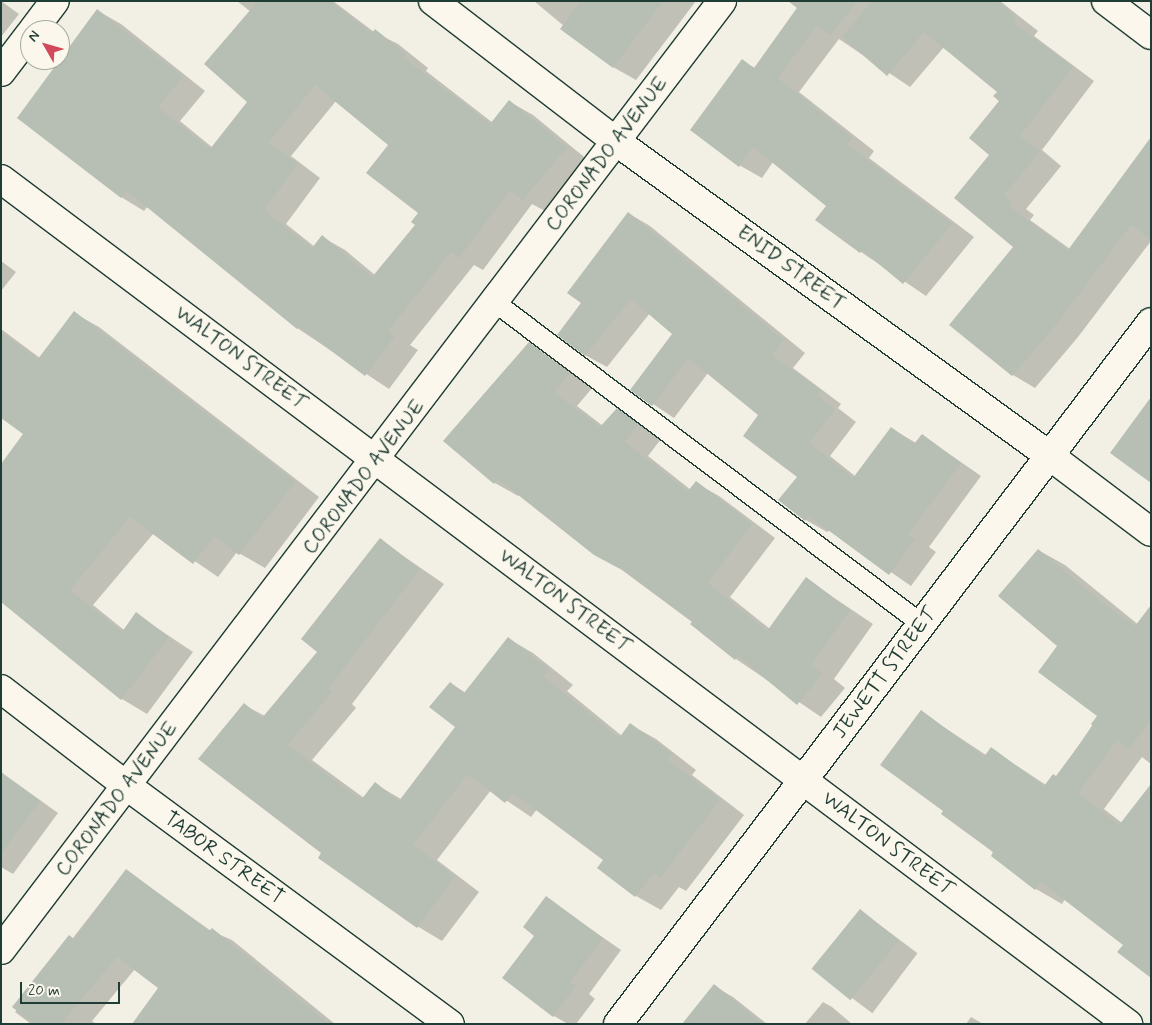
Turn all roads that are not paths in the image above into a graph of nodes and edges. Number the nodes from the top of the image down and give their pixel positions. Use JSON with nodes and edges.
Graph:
{"nodes":[{"id":1,"x":55,"y":1,"type":"edge"},
{"id":2,"x":433,"y":1,"type":"edge"},
{"id":3,"x":722,"y":1,"type":"edge"},
{"id":4,"x":1106,"y":1,"type":"edge"},
{"id":5,"x":41,"y":20,"type":"edge"},
{"id":6,"x":1151,"y":36,"type":"edge"},
{"id":7,"x":20,"y":47,"type":"edge"},
{"id":8,"x":1,"y":72,"type":"edge"},
{"id":9,"x":616,"y":142,"type":"junction"},
{"id":10,"x":1,"y":179,"type":"edge"},
{"id":11,"x":496,"y":303,"type":"junction"},
{"id":12,"x":1151,"y":322,"type":"edge"},
{"id":13,"x":1050,"y":456,"type":"junction"},
{"id":14,"x":377,"y":459,"type":"junction"},
{"id":15,"x":1151,"y":532,"type":"edge"},
{"id":16,"x":922,"y":624,"type":"junction"},
{"id":17,"x":1,"y":689,"type":"edge"},
{"id":18,"x":803,"y":780,"type":"junction"},
{"id":19,"x":127,"y":786,"type":"junction"},
{"id":20,"x":1,"y":950,"type":"edge"},
{"id":21,"x":450,"y":1024,"type":"edge"},
{"id":22,"x":618,"y":1024,"type":"edge"},
{"id":23,"x":1128,"y":1024,"type":"edge"}],
"edges":[{"from":1,"to":5,"type":"street"},
{"from":2,"to":9,"type":"street","name":"ENID STREET"},
{"from":3,"to":9,"type":"street","name":"CORONADO AVENUE"},
{"from":4,"to":6,"type":"street"},
{"from":7,"to":8,"type":"street"},
{"from":9,"to":11,"type":"street","name":"CORONADO AVENUE"},
{"from":9,"to":13,"type":"street","name":"ENID STREET"},
{"from":10,"to":14,"type":"street","name":"WALTON STREET"},
{"from":11,"to":14,"type":"street","name":"CORONADO AVENUE"},
{"from":11,"to":16,"type":"lane"},
{"from":12,"to":13,"type":"street","name":"JEWETT STREET"},
{"from":13,"to":15,"type":"street","name":"ENID STREET"},
{"from":13,"to":16,"type":"street","name":"JEWETT STREET"},
{"from":14,"to":18,"type":"street","name":"WALTON STREET"},
{"from":14,"to":19,"type":"street","name":"CORONADO AVENUE"},
{"from":16,"to":18,"type":"street","name":"JEWETT STREET"},
{"from":17,"to":19,"type":"street","name":"TABOR STREET"},
{"from":18,"to":22,"type":"street","name":"JEWETT STREET"},
{"from":18,"to":23,"type":"street","name":"WALTON STREET"},
{"from":19,"to":20,"type":"street","name":"CORONADO AVENUE"},
{"from":19,"to":21,"type":"street","name":"TABOR STREET"}]}
